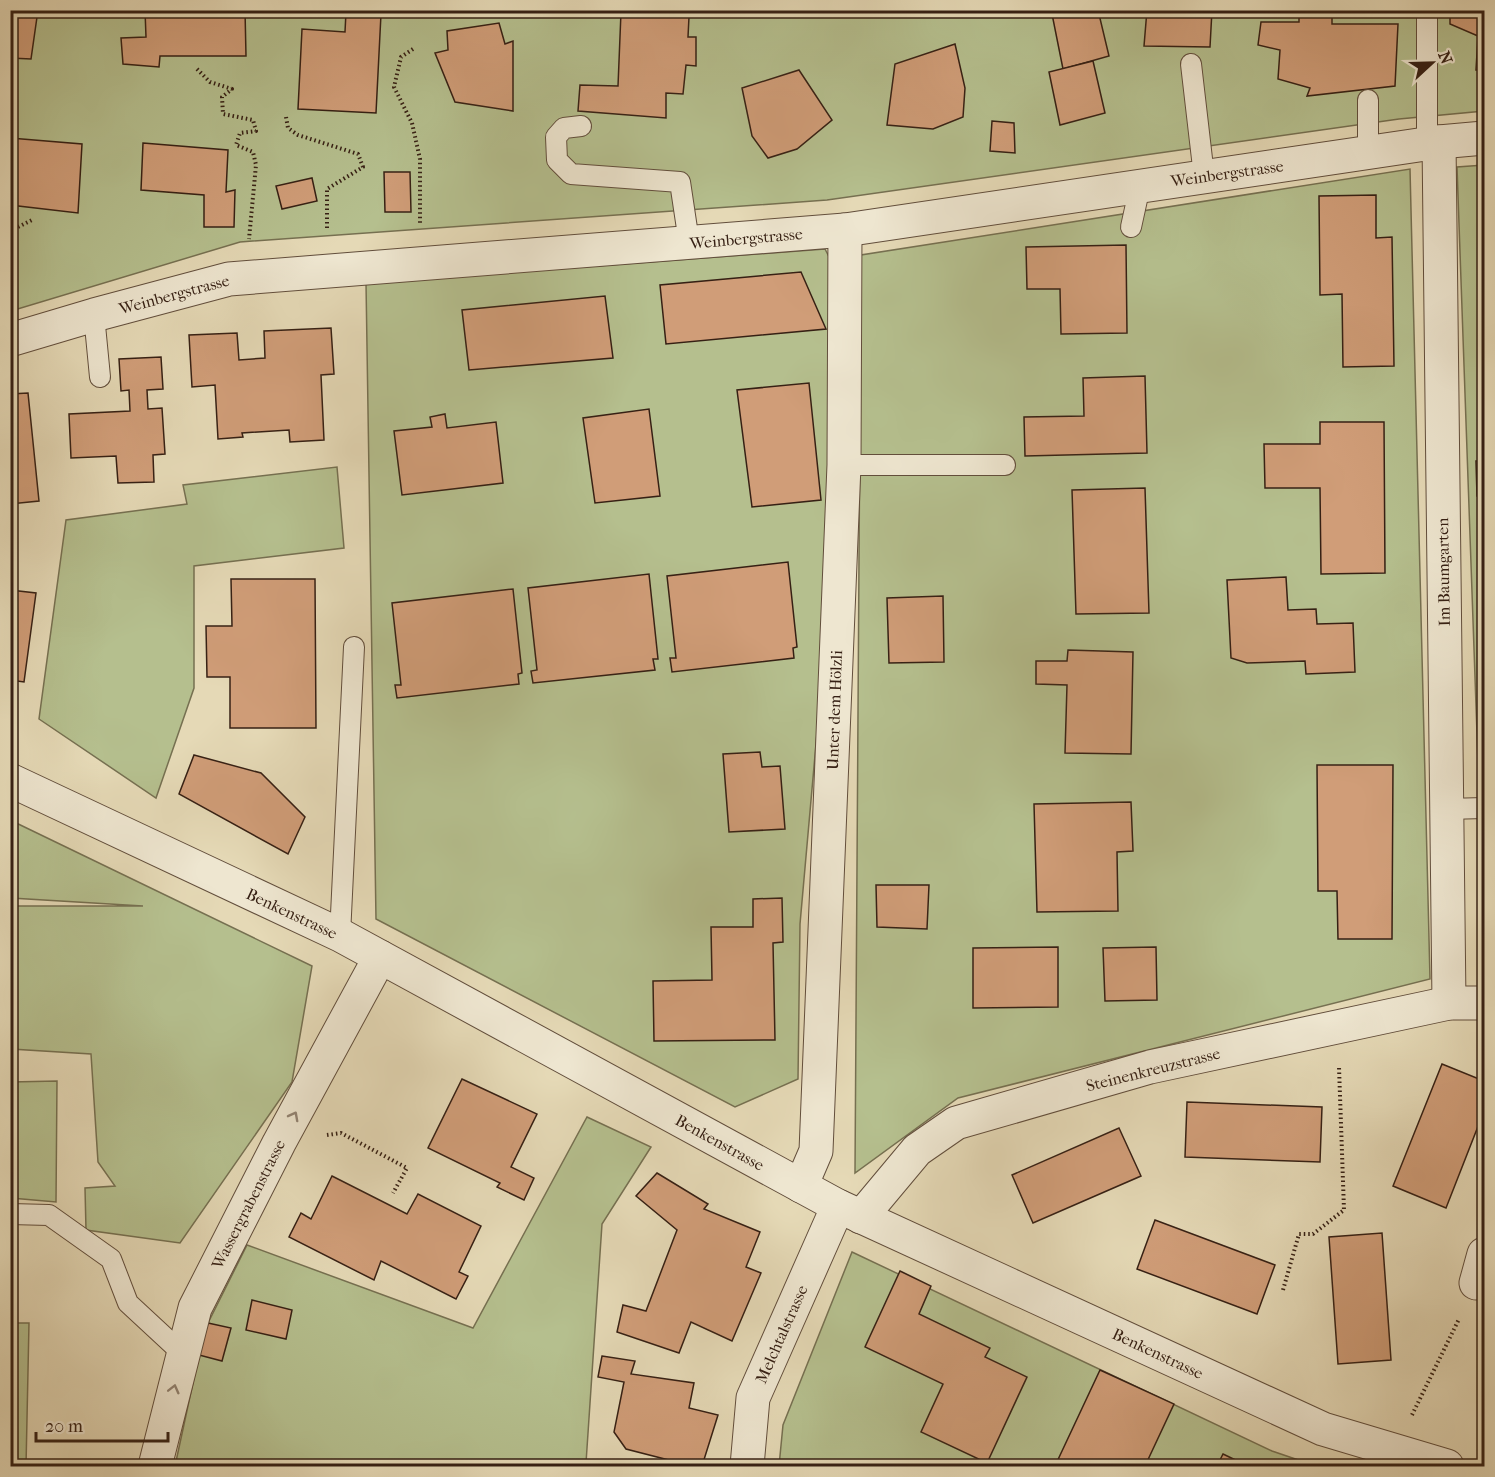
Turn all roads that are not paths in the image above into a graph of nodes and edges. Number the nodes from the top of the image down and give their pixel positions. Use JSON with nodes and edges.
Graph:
{"nodes":[{"id":1,"x":1427,"y":10,"type":"edge"},
{"id":2,"x":1191,"y":63,"type":"dead end"},
{"id":3,"x":1368,"y":100,"type":"dead end"},
{"id":4,"x":581,"y":126,"type":"dead end"},
{"id":5,"x":1485,"y":138,"type":"edge"},
{"id":6,"x":1433,"y":143,"type":"junction"},
{"id":7,"x":1368,"y":153,"type":"junction"},
{"id":8,"x":1204,"y":176,"type":"junction"},
{"id":9,"x":1140,"y":186,"type":"junction"},
{"id":10,"x":1131,"y":227,"type":"dead end"},
{"id":11,"x":845,"y":230,"type":"junction"},
{"id":12,"x":689,"y":242,"type":"junction"},
{"id":13,"x":94,"y":315,"type":"junction"},
{"id":14,"x":10,"y":340,"type":"edge"},
{"id":15,"x":100,"y":376,"type":"dead end"},
{"id":16,"x":844,"y":465,"type":"junction"},
{"id":17,"x":1005,"y":465,"type":"dead end"},
{"id":18,"x":354,"y":647,"type":"dead end"},
{"id":19,"x":10,"y":780,"type":"edge"},
{"id":20,"x":1485,"y":808,"type":"edge"},
{"id":21,"x":1447,"y":809,"type":"junction"},
{"id":22,"x":340,"y":935,"type":"junction"},
{"id":23,"x":380,"y":957,"type":"junction"},
{"id":24,"x":1449,"y":1003,"type":"junction"},
{"id":25,"x":1485,"y":1003,"type":"edge"},
{"id":26,"x":801,"y":1186,"type":"junction"},
{"id":27,"x":849,"y":1212,"type":"junction"},
{"id":28,"x":10,"y":1214,"type":"edge"},
{"id":29,"x":183,"y":1354,"type":"junction"},
{"id":30,"x":155,"y":1467,"type":"edge"},
{"id":31,"x":747,"y":1467,"type":"edge"},
{"id":32,"x":1447,"y":1467,"type":"edge"}],
"edges":[{"from":1,"to":6,"type":"lane"},
{"from":2,"to":8,"type":"lane"},
{"from":3,"to":7,"type":"lane"},
{"from":4,"to":12,"type":"lane"},
{"from":5,"to":6,"type":"street","name":"Weinbergstrasse"},
{"from":6,"to":7,"type":"street","name":"Weinbergstrasse"},
{"from":6,"to":21,"type":"street","name":"Im Baumgarten"},
{"from":7,"to":8,"type":"street","name":"Weinbergstrasse"},
{"from":8,"to":9,"type":"street","name":"Weinbergstrasse"},
{"from":9,"to":10,"type":"lane"},
{"from":9,"to":11,"type":"street","name":"Weinbergstrasse"},
{"from":11,"to":12,"type":"street","name":"Weinbergstrasse"},
{"from":11,"to":16,"type":"street","name":"Unter dem Hölzli"},
{"from":12,"to":13,"type":"street","name":"Weinbergstrasse"},
{"from":13,"to":14,"type":"street","name":"Weinbergstrasse"},
{"from":13,"to":15,"type":"lane"},
{"from":16,"to":17,"type":"lane"},
{"from":16,"to":26,"type":"street","name":"Unter dem Hölzli"},
{"from":18,"to":22,"type":"lane"},
{"from":19,"to":22,"type":"street","name":"Benkenstrasse"},
{"from":20,"to":21,"type":"lane"},
{"from":21,"to":24,"type":"street","name":"Im Baumgarten"},
{"from":22,"to":23,"type":"street","name":"Benkenstrasse"},
{"from":23,"to":26,"type":"street","name":"Benkenstrasse"},
{"from":29,"to":23,"type":"street","name":"Wassergrabenstrasse","one_way":true},
{"from":24,"to":25,"type":"street","name":"Steinenkreuzstrasse"},
{"from":24,"to":27,"type":"street","name":"Steinenkreuzstrasse"},
{"from":26,"to":27,"type":"street","name":"Benkenstrasse"},
{"from":27,"to":31,"type":"street","name":"Melchtalstrasse"},
{"from":27,"to":32,"type":"street","name":"Benkenstrasse"},
{"from":28,"to":29,"type":"lane"},
{"from":30,"to":29,"type":"street","name":"Wassergrabenstrasse","one_way":true}]}
